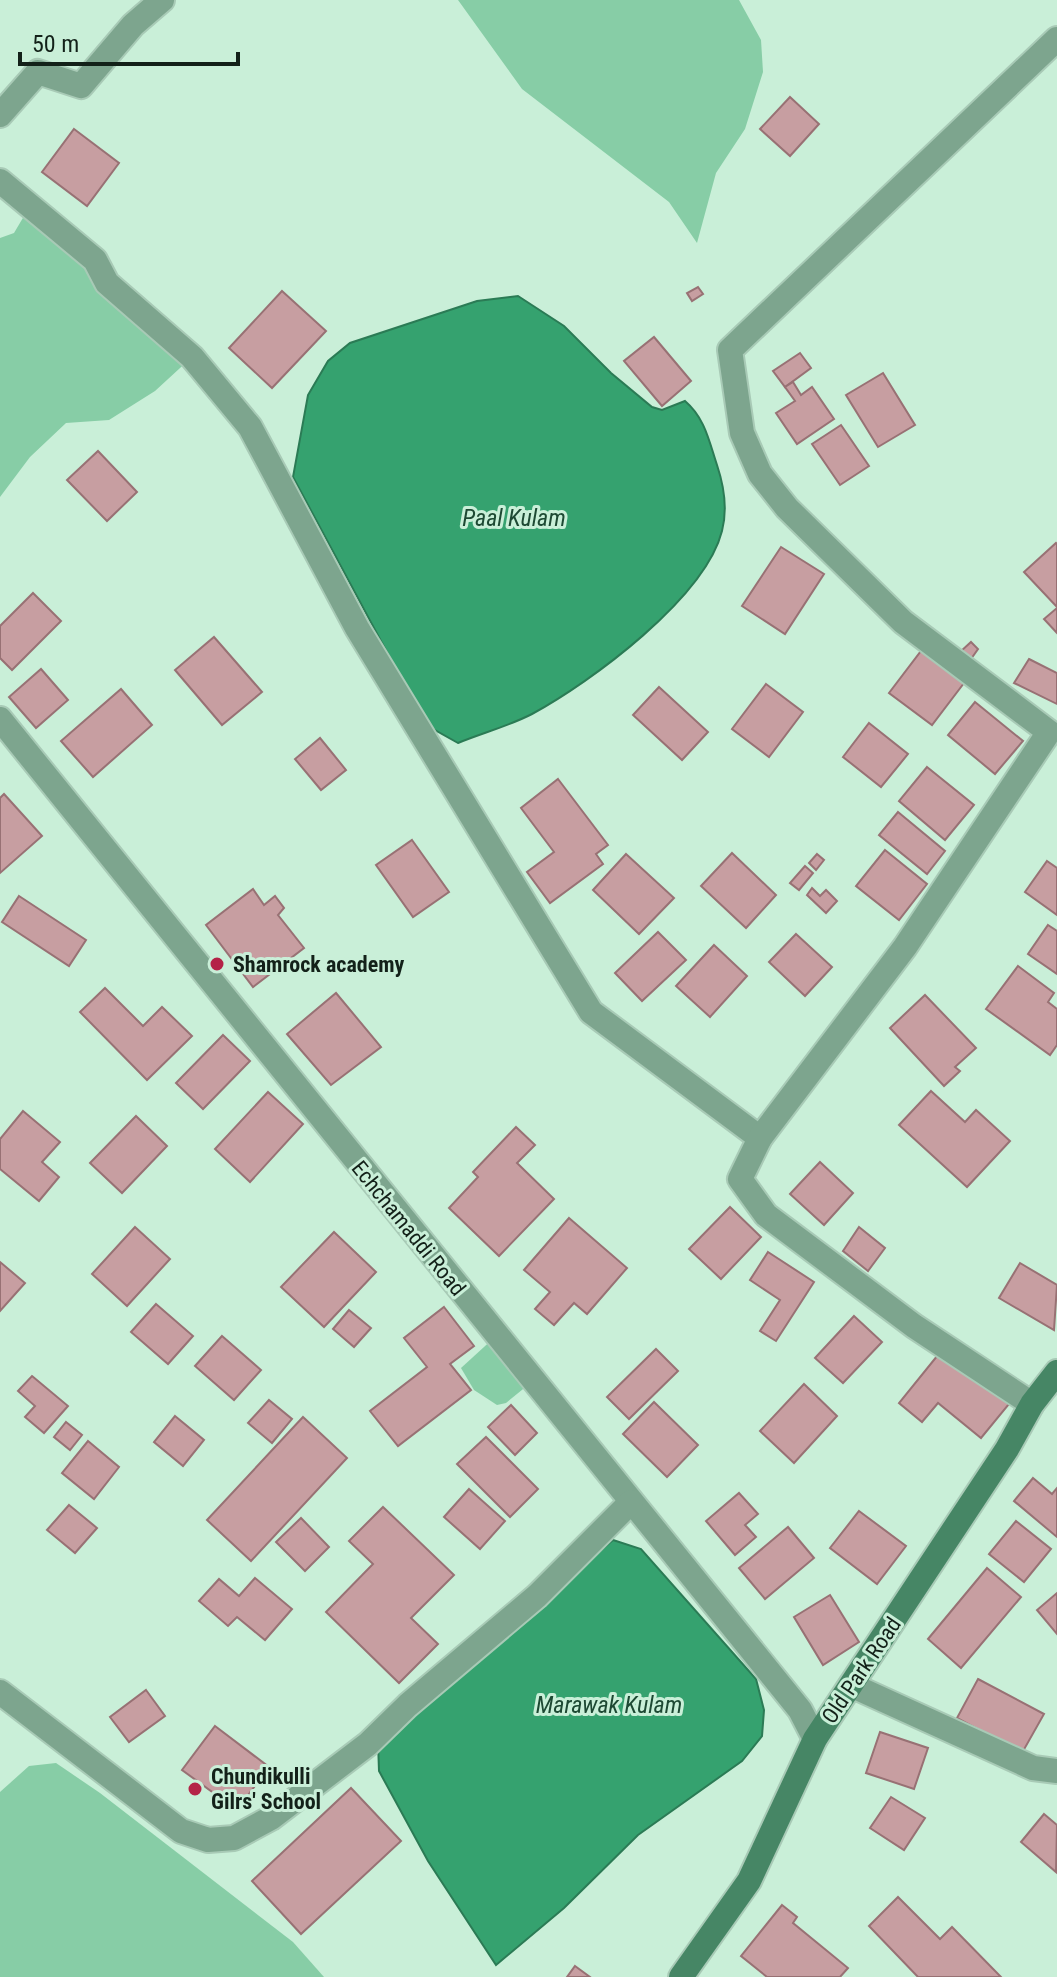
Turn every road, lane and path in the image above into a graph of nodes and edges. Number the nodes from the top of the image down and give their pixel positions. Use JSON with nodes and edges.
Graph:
{"nodes":[{"id":1,"x":162,"y":0,"type":"edge"},
{"id":2,"x":1057,"y":39,"type":"edge"},
{"id":3,"x":0,"y":115,"type":"edge"},
{"id":4,"x":0,"y":181,"type":"edge"},
{"id":5,"x":0,"y":719,"type":"edge"},
{"id":6,"x":1053,"y":726,"type":"edge"},
{"id":7,"x":760,"y":1138,"type":"junction"},
{"id":8,"x":1057,"y":1372,"type":"edge"},
{"id":9,"x":1032,"y":1404,"type":"junction"},
{"id":10,"x":631,"y":1502,"type":"junction"},
{"id":11,"x":853,"y":1686,"type":"junction"},
{"id":12,"x":0,"y":1692,"type":"edge"},
{"id":13,"x":815,"y":1739,"type":"junction"},
{"id":14,"x":1057,"y":1771,"type":"edge"},
{"id":15,"x":681,"y":1977,"type":"edge"}],
"edges":[{"from":1,"to":3,"type":"street"},
{"from":2,"to":6,"type":"street"},
{"from":4,"to":7,"type":"street"},
{"from":5,"to":10,"type":"street","name":"Echchamaddi Road"},
{"from":6,"to":7,"type":"street"},
{"from":7,"to":9,"type":"street"},
{"from":8,"to":9,"type":"street","name":"Old Park Road"},
{"from":9,"to":11,"type":"street","name":"Old Park Road"},
{"from":10,"to":12,"type":"street"},
{"from":10,"to":13,"type":"street","name":"Echchamaddi Road"},
{"from":11,"to":13,"type":"street","name":"Old Park Road"},
{"from":11,"to":14,"type":"street"},
{"from":13,"to":15,"type":"street","name":"Old Park Road"}]}
